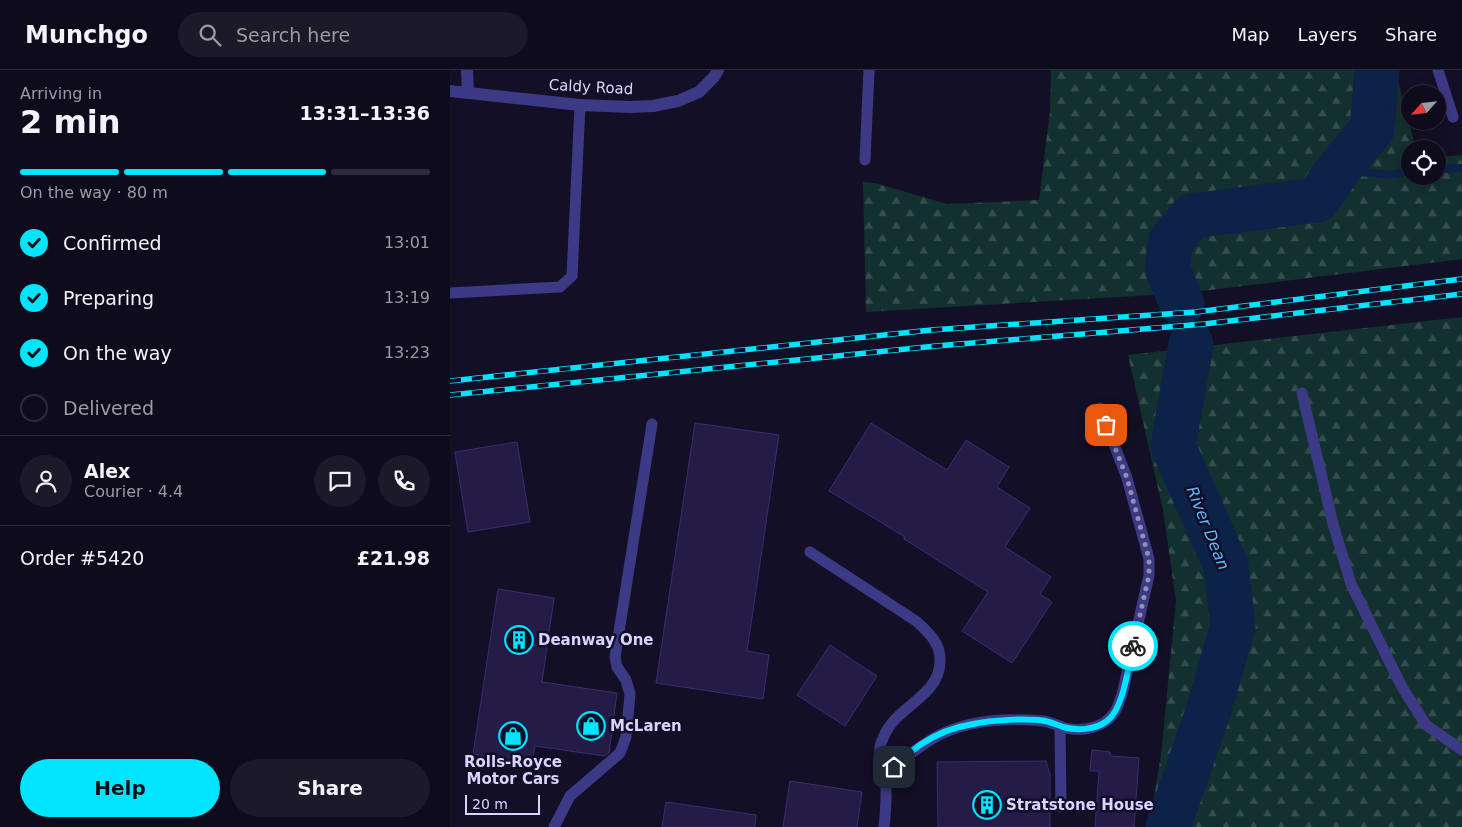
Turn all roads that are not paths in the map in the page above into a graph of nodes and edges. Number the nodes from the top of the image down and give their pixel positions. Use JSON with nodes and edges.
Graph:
{"nodes":[{"id":1,"x":467,"y":70,"type":"edge"},
{"id":2,"x":718,"y":70,"type":"edge"},
{"id":3,"x":869,"y":70,"type":"edge"},
{"id":4,"x":1438,"y":70,"type":"edge"},
{"id":5,"x":450,"y":91,"type":"edge"},
{"id":6,"x":468,"y":92,"type":"junction"},
{"id":7,"x":580,"y":105,"type":"junction"},
{"id":8,"x":1453,"y":117,"type":"dead end"},
{"id":9,"x":865,"y":160,"type":"dead end"},
{"id":10,"x":450,"y":294,"type":"edge"},
{"id":11,"x":1302,"y":393,"type":"dead end"},
{"id":12,"x":1100,"y":408,"type":"dead end"},
{"id":13,"x":652,"y":424,"type":"dead end"},
{"id":14,"x":810,"y":552,"type":"dead end"},
{"id":15,"x":1060,"y":726,"type":"junction"},
{"id":16,"x":1462,"y":750,"type":"edge"},
{"id":17,"x":885,"y":773,"type":"junction"},
{"id":18,"x":1061,"y":808,"type":"dead end"},
{"id":19,"x":554,"y":827,"type":"edge"},
{"id":20,"x":884,"y":827,"type":"edge"}],
"edges":[{"from":1,"to":6,"type":"street"},
{"from":2,"to":7,"type":"street","name":"Caldy Road"},
{"from":3,"to":9,"type":"lane"},
{"from":4,"to":8,"type":"lane"},
{"from":5,"to":6,"type":"street","name":"Caldy Road"},
{"from":6,"to":7,"type":"street","name":"Caldy Road"},
{"from":7,"to":10,"type":"lane"},
{"from":11,"to":16,"type":"lane"},
{"from":12,"to":15,"type":"lane"},
{"from":13,"to":19,"type":"lane"},
{"from":14,"to":17,"type":"lane"},
{"from":15,"to":17,"type":"lane"},
{"from":15,"to":18,"type":"lane"},
{"from":17,"to":20,"type":"lane"}]}
